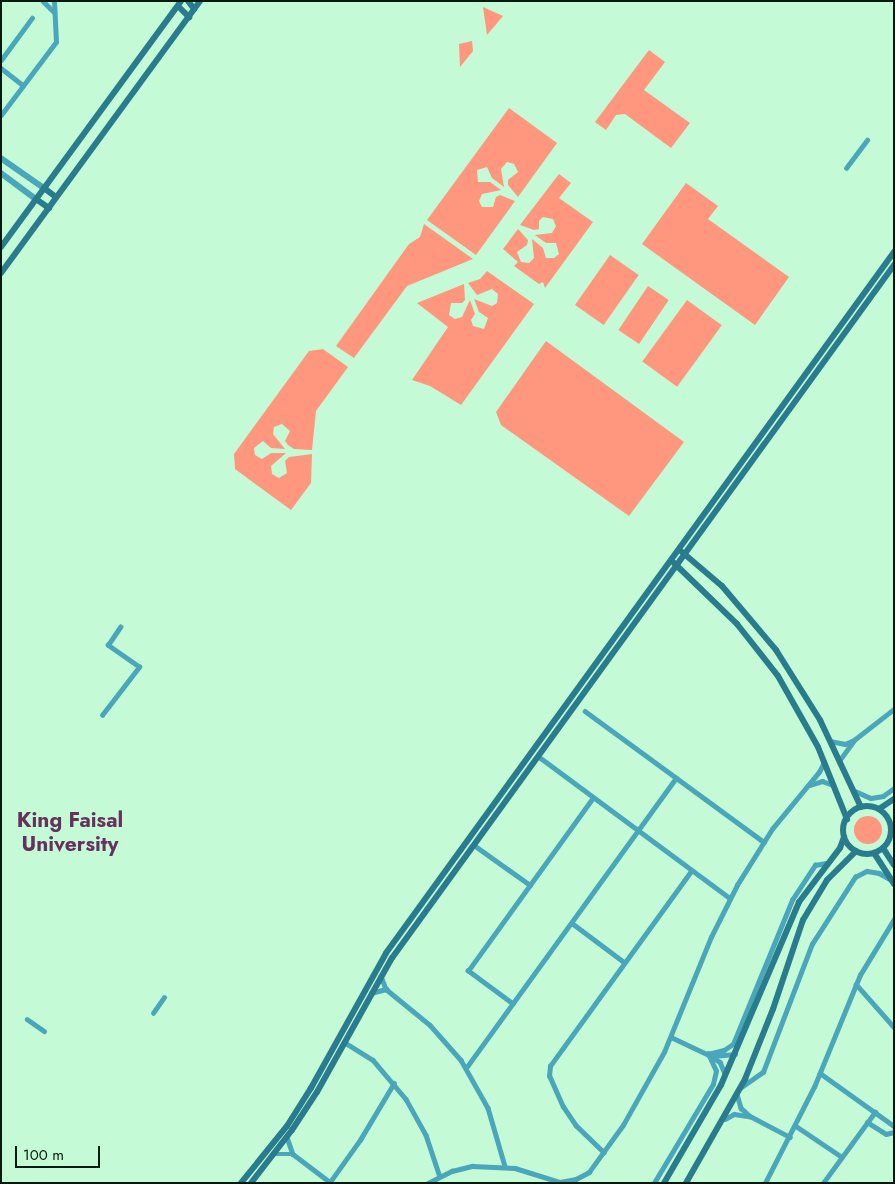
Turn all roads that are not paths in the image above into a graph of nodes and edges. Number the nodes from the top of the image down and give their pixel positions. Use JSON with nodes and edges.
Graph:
{"nodes":[{"id":1,"x":43,"y":1,"type":"edge"},
{"id":2,"x":54,"y":1,"type":"edge"},
{"id":3,"x":188,"y":1,"type":"edge"},
{"id":4,"x":200,"y":1,"type":"edge"},
{"id":5,"x":178,"y":3,"type":"edge"},
{"id":6,"x":194,"y":10,"type":"junction"},
{"id":7,"x":54,"y":12,"type":"junction"},
{"id":8,"x":189,"y":17,"type":"junction"},
{"id":9,"x":32,"y":18,"type":"dead end"},
{"id":10,"x":1,"y":60,"type":"edge"},
{"id":11,"x":1,"y":68,"type":"edge"},
{"id":12,"x":23,"y":85,"type":"junction"},
{"id":13,"x":1,"y":115,"type":"edge"},
{"id":14,"x":867,"y":140,"type":"dead end"},
{"id":15,"x":1,"y":158,"type":"edge"},
{"id":16,"x":846,"y":168,"type":"dead end"},
{"id":17,"x":1,"y":173,"type":"edge"},
{"id":18,"x":44,"y":188,"type":"junction"},
{"id":19,"x":56,"y":197,"type":"junction"},
{"id":20,"x":36,"y":199,"type":"junction"},
{"id":21,"x":49,"y":208,"type":"junction"},
{"id":22,"x":1,"y":247,"type":"edge"},
{"id":23,"x":894,"y":252,"type":"edge"},
{"id":24,"x":894,"y":265,"type":"edge"},
{"id":25,"x":1,"y":273,"type":"edge"},
{"id":26,"x":681,"y":551,"type":"junction"},
{"id":27,"x":673,"y":562,"type":"junction"},
{"id":28,"x":120,"y":627,"type":"dead end"},
{"id":29,"x":894,"y":709,"type":"edge"},
{"id":30,"x":585,"y":712,"type":"dead end"},
{"id":31,"x":102,"y":714,"type":"dead end"},
{"id":32,"x":854,"y":740,"type":"junction"},
{"id":33,"x":830,"y":741,"type":"junction"},
{"id":34,"x":538,"y":756,"type":"junction"},
{"id":35,"x":839,"y":761,"type":"junction"},
{"id":36,"x":824,"y":762,"type":"junction"},
{"id":37,"x":815,"y":777,"type":"junction"},
{"id":38,"x":676,"y":778,"type":"junction"},
{"id":39,"x":822,"y":781,"type":"junction"},
{"id":40,"x":835,"y":786,"type":"junction"},
{"id":41,"x":850,"y":788,"type":"junction"},
{"id":42,"x":894,"y":788,"type":"edge"},
{"id":43,"x":805,"y":789,"type":"junction"},
{"id":44,"x":592,"y":799,"type":"junction"},
{"id":45,"x":894,"y":800,"type":"edge"},
{"id":46,"x":861,"y":807,"type":"junction"},
{"id":47,"x":879,"y":809,"type":"junction"},
{"id":48,"x":847,"y":819,"type":"junction"},
{"id":49,"x":892,"y":821,"type":"edge"},
{"id":50,"x":638,"y":832,"type":"junction"},
{"id":51,"x":844,"y":837,"type":"junction"},
{"id":52,"x":764,"y":842,"type":"junction"},
{"id":53,"x":474,"y":845,"type":"junction"},
{"id":54,"x":883,"y":848,"type":"junction"},
{"id":55,"x":856,"y":851,"type":"junction"},
{"id":56,"x":874,"y":853,"type":"junction"},
{"id":57,"x":826,"y":863,"type":"junction"},
{"id":58,"x":894,"y":865,"type":"edge"},
{"id":59,"x":691,"y":871,"type":"junction"},
{"id":60,"x":892,"y":881,"type":"edge"},
{"id":61,"x":530,"y":885,"type":"junction"},
{"id":62,"x":730,"y":898,"type":"junction"},
{"id":63,"x":893,"y":921,"type":"edge"},
{"id":64,"x":572,"y":923,"type":"junction"},
{"id":65,"x":624,"y":962,"type":"junction"},
{"id":66,"x":380,"y":975,"type":"junction"},
{"id":67,"x":856,"y":984,"type":"junction"},
{"id":68,"x":386,"y":989,"type":"junction"},
{"id":69,"x":370,"y":993,"type":"junction"},
{"id":70,"x":164,"y":998,"type":"dead end"},
{"id":71,"x":514,"y":1004,"type":"junction"},
{"id":72,"x":153,"y":1012,"type":"dead end"},
{"id":73,"x":27,"y":1019,"type":"dead end"},
{"id":74,"x":894,"y":1027,"type":"edge"},
{"id":75,"x":44,"y":1031,"type":"dead end"},
{"id":76,"x":671,"y":1038,"type":"junction"},
{"id":77,"x":344,"y":1042,"type":"junction"},
{"id":78,"x":736,"y":1054,"type":"junction"},
{"id":79,"x":709,"y":1055,"type":"junction"},
{"id":80,"x":466,"y":1068,"type":"junction"},
{"id":81,"x":820,"y":1074,"type":"junction"},
{"id":82,"x":726,"y":1076,"type":"junction"},
{"id":83,"x":394,"y":1083,"type":"junction"},
{"id":84,"x":739,"y":1091,"type":"junction"},
{"id":85,"x":875,"y":1112,"type":"junction"},
{"id":86,"x":750,"y":1116,"type":"junction"},
{"id":87,"x":725,"y":1120,"type":"junction"},
{"id":88,"x":868,"y":1122,"type":"junction"},
{"id":89,"x":796,"y":1126,"type":"junction"},
{"id":90,"x":894,"y":1126,"type":"edge"},
{"id":91,"x":894,"y":1132,"type":"edge"},
{"id":92,"x":287,"y":1137,"type":"junction"},
{"id":93,"x":790,"y":1137,"type":"junction"},
{"id":94,"x":604,"y":1153,"type":"junction"},
{"id":95,"x":274,"y":1154,"type":"junction"},
{"id":96,"x":293,"y":1154,"type":"junction"},
{"id":97,"x":842,"y":1157,"type":"junction"},
{"id":98,"x":505,"y":1166,"type":"junction"},
{"id":99,"x":440,"y":1176,"type":"junction"},
{"id":100,"x":331,"y":1182,"type":"edge"},
{"id":101,"x":560,"y":1182,"type":"edge"},
{"id":102,"x":241,"y":1183,"type":"edge"},
{"id":103,"x":250,"y":1183,"type":"edge"},
{"id":104,"x":428,"y":1183,"type":"edge"},
{"id":105,"x":654,"y":1183,"type":"edge"},
{"id":106,"x":664,"y":1183,"type":"edge"},
{"id":107,"x":686,"y":1183,"type":"edge"},
{"id":108,"x":765,"y":1183,"type":"edge"},
{"id":109,"x":823,"y":1183,"type":"edge"}],
"edges":[{"from":1,"to":7,"type":"street"},
{"from":2,"to":7,"type":"street"},
{"from":3,"to":6,"type":"main road"},
{"from":4,"to":6,"type":"main road"},
{"from":5,"to":8,"type":"main road"},
{"from":5,"to":18,"type":"main road"},
{"from":6,"to":8,"type":"main road"},
{"from":7,"to":12,"type":"street"},
{"from":8,"to":19,"type":"main road"},
{"from":9,"to":10,"type":"street"},
{"from":11,"to":12,"type":"street"},
{"from":12,"to":13,"type":"street"},
{"from":14,"to":16,"type":"street"},
{"from":15,"to":18,"type":"street"},
{"from":17,"to":20,"type":"street"},
{"from":18,"to":19,"type":"main road"},
{"from":18,"to":20,"type":"main road"},
{"from":19,"to":21,"type":"main road"},
{"from":20,"to":21,"type":"main road"},
{"from":20,"to":22,"type":"main road"},
{"from":21,"to":25,"type":"main road"},
{"from":23,"to":26,"type":"main road"},
{"from":24,"to":26,"type":"main road"},
{"from":26,"to":27,"type":"main road"},
{"from":26,"to":33,"type":"main road"},
{"from":27,"to":34,"type":"main road"},
{"from":27,"to":36,"type":"main road"},
{"from":27,"to":102,"type":"main road"},
{"from":28,"to":31,"type":"street"},
{"from":29,"to":32,"type":"street"},
{"from":30,"to":38,"type":"street"},
{"from":32,"to":33,"type":"street"},
{"from":32,"to":35,"type":"street"},
{"from":33,"to":35,"type":"main road"},
{"from":34,"to":44,"type":"street"},
{"from":34,"to":53,"type":"main road"},
{"from":35,"to":41,"type":"main road"},
{"from":36,"to":37,"type":"street"},
{"from":36,"to":40,"type":"main road"},
{"from":37,"to":39,"type":"street"},
{"from":37,"to":43,"type":"street"},
{"from":38,"to":50,"type":"street"},
{"from":38,"to":52,"type":"street"},
{"from":39,"to":40,"type":"street"},
{"from":39,"to":43,"type":"street"},
{"from":40,"to":48,"type":"main road"},
{"from":41,"to":42,"type":"street"},
{"from":41,"to":46,"type":"main road"},
{"from":43,"to":52,"type":"street"},
{"from":44,"to":50,"type":"street"},
{"from":44,"to":61,"type":"street"},
{"from":45,"to":47,"type":"main road"},
{"from":46,"to":47,"type":"main road"},
{"from":46,"to":48,"type":"main road"},
{"from":47,"to":49,"type":"main road"},
{"from":48,"to":51,"type":"main road"},
{"from":49,"to":54,"type":"main road"},
{"from":50,"to":59,"type":"street"},
{"from":50,"to":64,"type":"street"},
{"from":51,"to":55,"type":"main road"},
{"from":51,"to":57,"type":"main road"},
{"from":52,"to":62,"type":"street"},
{"from":53,"to":61,"type":"street"},
{"from":53,"to":66,"type":"main road"},
{"from":54,"to":56,"type":"main road"},
{"from":54,"to":58,"type":"main road"},
{"from":55,"to":56,"type":"main road"},
{"from":55,"to":84,"type":"main road"},
{"from":56,"to":60,"type":"main road"},
{"from":57,"to":78,"type":"main road"},
{"from":57,"to":79,"type":"street"},
{"from":59,"to":62,"type":"street"},
{"from":59,"to":65,"type":"street"},
{"from":60,"to":84,"type":"street"},
{"from":61,"to":71,"type":"street"},
{"from":62,"to":76,"type":"street"},
{"from":63,"to":67,"type":"street"},
{"from":64,"to":65,"type":"street"},
{"from":64,"to":71,"type":"street"},
{"from":65,"to":94,"type":"street"},
{"from":66,"to":68,"type":"street"},
{"from":66,"to":69,"type":"main road"},
{"from":67,"to":74,"type":"street"},
{"from":67,"to":81,"type":"street"},
{"from":68,"to":69,"type":"street"},
{"from":68,"to":80,"type":"street"},
{"from":69,"to":77,"type":"main road"},
{"from":70,"to":72,"type":"street"},
{"from":71,"to":80,"type":"street"},
{"from":73,"to":75,"type":"street"},
{"from":76,"to":79,"type":"street"},
{"from":76,"to":94,"type":"street"},
{"from":77,"to":83,"type":"street"},
{"from":77,"to":92,"type":"main road"},
{"from":78,"to":79,"type":"street"},
{"from":78,"to":82,"type":"main road"},
{"from":79,"to":82,"type":"street"},
{"from":79,"to":105,"type":"street"},
{"from":80,"to":98,"type":"street"},
{"from":81,"to":85,"type":"street"},
{"from":81,"to":89,"type":"street"},
{"from":82,"to":106,"type":"main road"},
{"from":83,"to":99,"type":"street"},
{"from":83,"to":100,"type":"street"},
{"from":84,"to":86,"type":"street"},
{"from":84,"to":87,"type":"main road"},
{"from":85,"to":88,"type":"street"},
{"from":85,"to":90,"type":"street"},
{"from":86,"to":87,"type":"street"},
{"from":86,"to":93,"type":"street"},
{"from":87,"to":107,"type":"main road"},
{"from":88,"to":91,"type":"street"},
{"from":88,"to":97,"type":"street"},
{"from":89,"to":93,"type":"street"},
{"from":89,"to":97,"type":"street"},
{"from":92,"to":95,"type":"main road"},
{"from":92,"to":96,"type":"street"},
{"from":93,"to":108,"type":"street"},
{"from":94,"to":101,"type":"street"},
{"from":95,"to":96,"type":"street"},
{"from":95,"to":103,"type":"main road"},
{"from":96,"to":100,"type":"street"},
{"from":97,"to":109,"type":"street"},
{"from":98,"to":99,"type":"street"},
{"from":98,"to":101,"type":"street"},
{"from":99,"to":104,"type":"street"}]}
